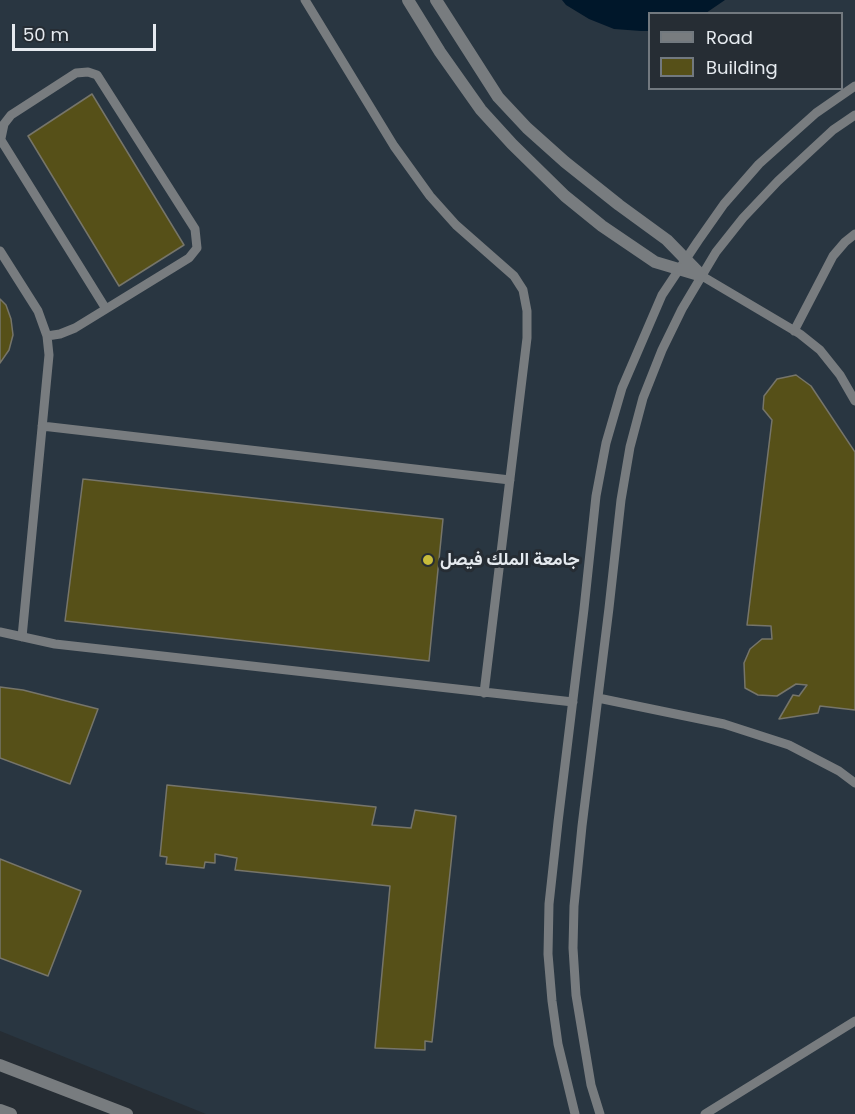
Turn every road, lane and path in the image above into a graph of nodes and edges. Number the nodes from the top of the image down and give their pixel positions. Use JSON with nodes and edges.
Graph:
{"nodes":[{"id":1,"x":305,"y":0,"type":"edge"},
{"id":2,"x":408,"y":0,"type":"edge"},
{"id":3,"x":436,"y":0,"type":"edge"},
{"id":4,"x":855,"y":86,"type":"edge"},
{"id":5,"x":855,"y":115,"type":"edge"},
{"id":6,"x":1,"y":141,"type":"edge"},
{"id":7,"x":855,"y":234,"type":"edge"},
{"id":8,"x":0,"y":251,"type":"edge"},
{"id":9,"x":683,"y":264,"type":"junction"},
{"id":10,"x":702,"y":276,"type":"junction"},
{"id":11,"x":106,"y":309,"type":"junction"},
{"id":12,"x":794,"y":331,"type":"junction"},
{"id":13,"x":47,"y":336,"type":"junction"},
{"id":14,"x":855,"y":400,"type":"edge"},
{"id":15,"x":42,"y":426,"type":"junction"},
{"id":16,"x":510,"y":480,"type":"junction"},
{"id":17,"x":0,"y":632,"type":"edge"},
{"id":18,"x":22,"y":637,"type":"junction"},
{"id":19,"x":484,"y":693,"type":"junction"},
{"id":20,"x":598,"y":698,"type":"junction"},
{"id":21,"x":573,"y":702,"type":"junction"},
{"id":22,"x":855,"y":783,"type":"edge"},
{"id":23,"x":855,"y":1022,"type":"edge"},
{"id":24,"x":0,"y":1065,"type":"edge"},
{"id":25,"x":0,"y":1110,"type":"edge"},
{"id":26,"x":11,"y":1114,"type":"edge"},
{"id":27,"x":127,"y":1114,"type":"edge"},
{"id":28,"x":575,"y":1114,"type":"edge"},
{"id":29,"x":600,"y":1114,"type":"edge"},
{"id":30,"x":705,"y":1114,"type":"edge"}],
"edges":[{"from":1,"to":16,"type":"lane"},
{"from":2,"to":9,"type":"street"},
{"from":3,"to":9,"type":"street"},
{"from":4,"to":9,"type":"lane"},
{"from":5,"to":10,"type":"lane"},
{"from":6,"to":11,"type":"lane"},
{"from":6,"to":11,"type":"lane"},
{"from":7,"to":12,"type":"lane"},
{"from":8,"to":13,"type":"lane"},
{"from":9,"to":10,"type":"street"},
{"from":9,"to":21,"type":"lane"},
{"from":10,"to":12,"type":"lane"},
{"from":10,"to":20,"type":"lane"},
{"from":11,"to":13,"type":"lane"},
{"from":12,"to":14,"type":"lane"},
{"from":13,"to":15,"type":"lane"},
{"from":15,"to":16,"type":"lane"},
{"from":15,"to":18,"type":"lane"},
{"from":16,"to":19,"type":"lane"},
{"from":17,"to":18,"type":"lane"},
{"from":18,"to":19,"type":"lane"},
{"from":19,"to":21,"type":"lane"},
{"from":20,"to":22,"type":"lane"},
{"from":20,"to":29,"type":"lane"},
{"from":21,"to":28,"type":"lane"},
{"from":23,"to":30,"type":"lane"},
{"from":24,"to":27,"type":"street"},
{"from":25,"to":26,"type":"street"}]}
